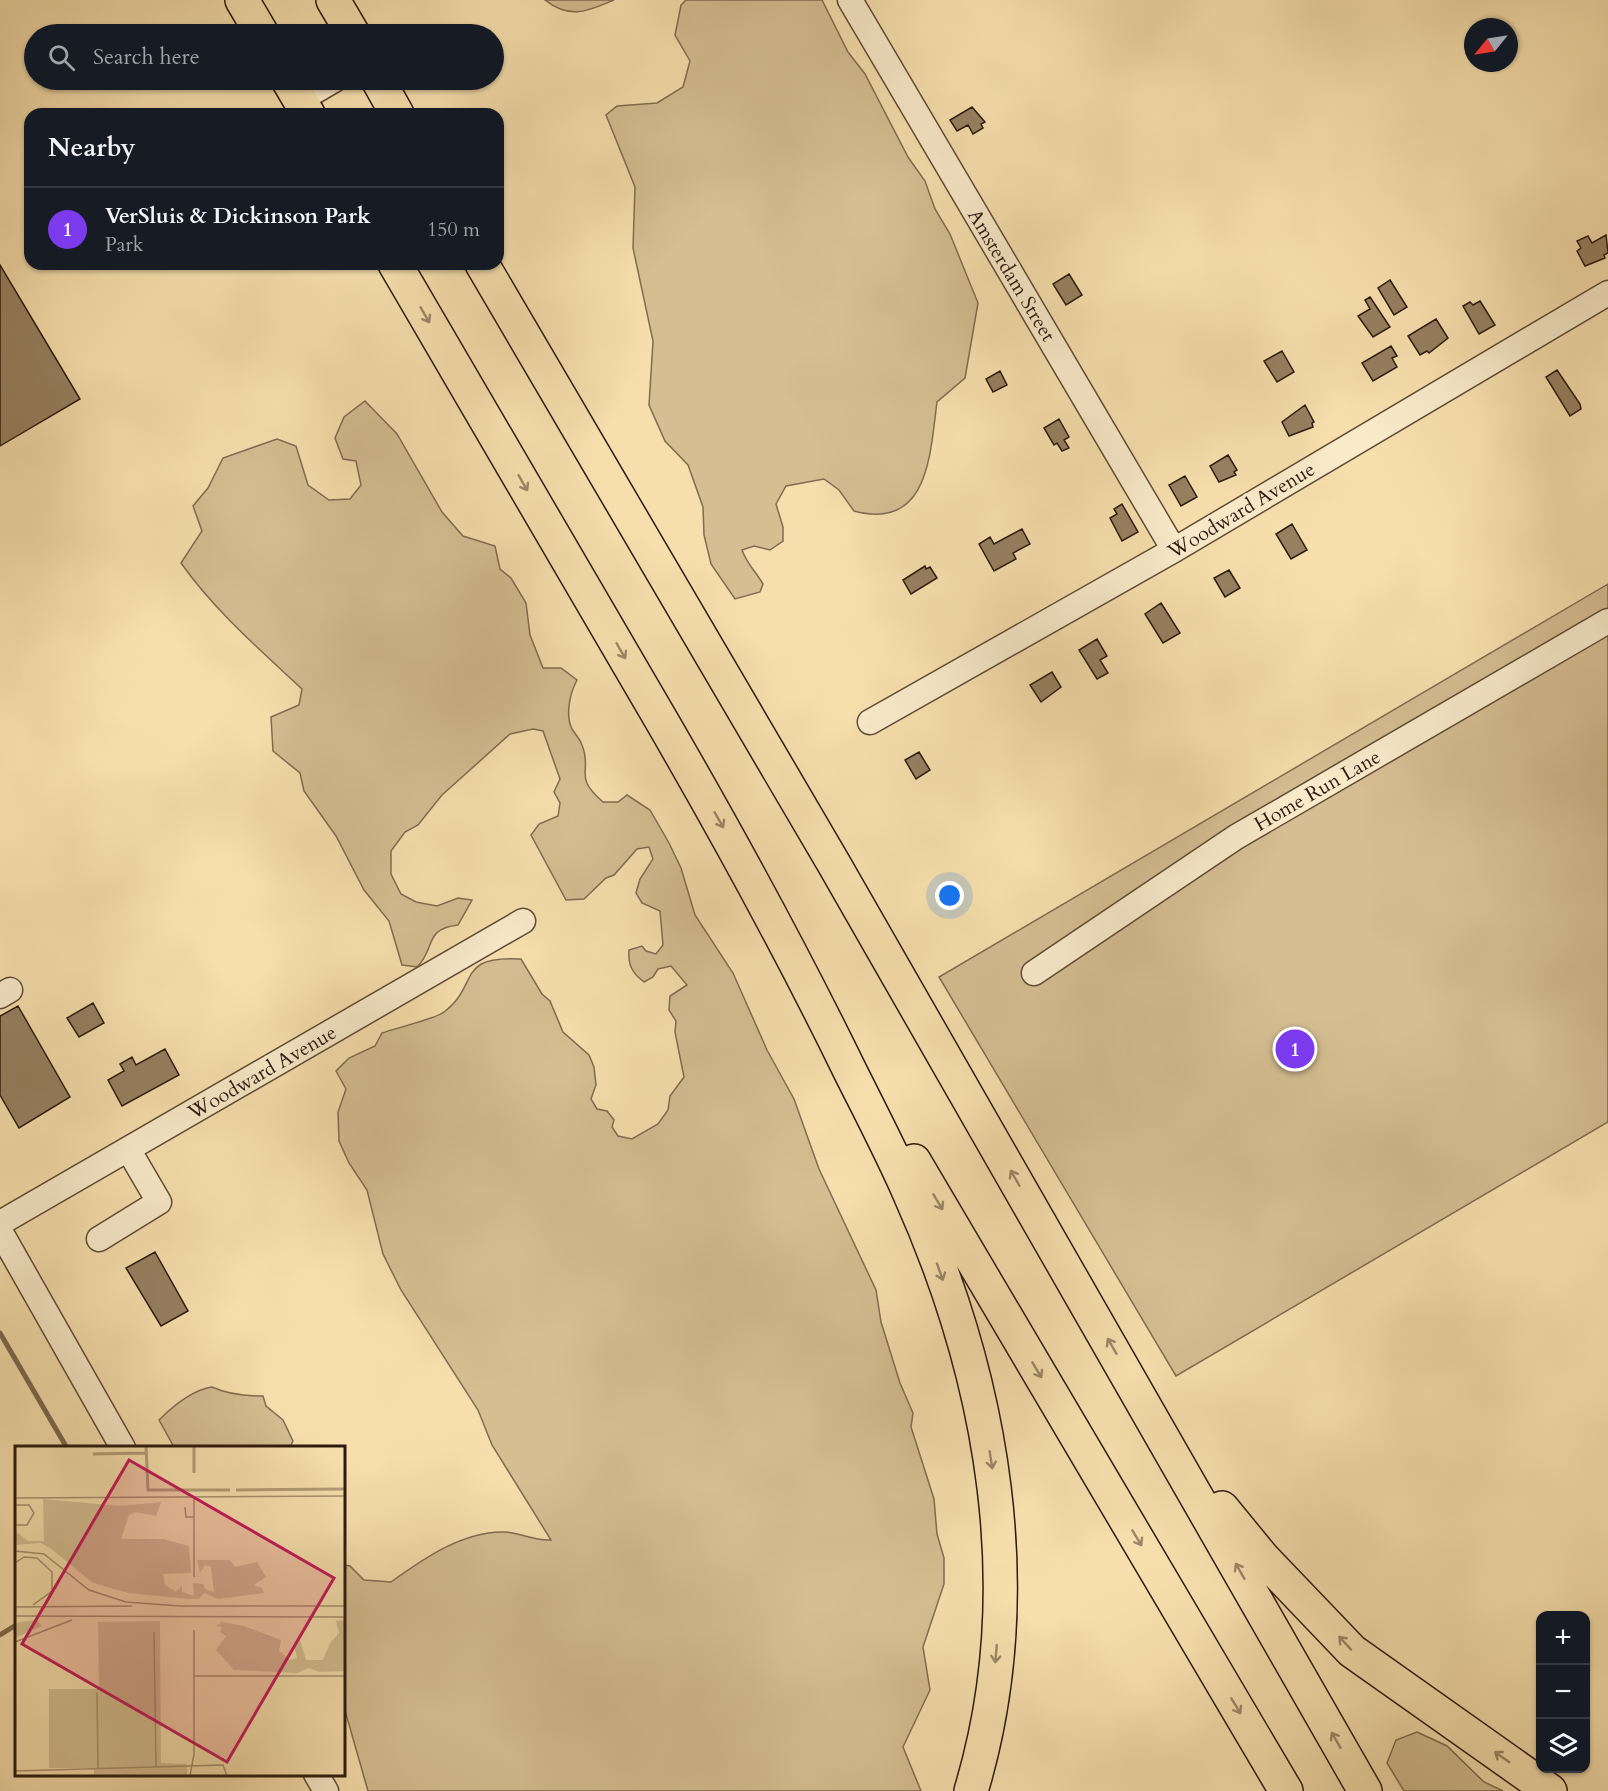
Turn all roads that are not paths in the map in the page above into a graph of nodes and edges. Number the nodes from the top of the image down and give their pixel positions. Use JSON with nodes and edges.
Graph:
{"nodes":[{"id":1,"x":242,"y":0,"type":"edge"},
{"id":2,"x":333,"y":0,"type":"edge"},
{"id":3,"x":850,"y":0,"type":"edge"},
{"id":4,"x":256,"y":24,"type":"edge"},
{"id":5,"x":347,"y":24,"type":"edge"},
{"id":6,"x":315,"y":90,"type":"edge"},
{"id":7,"x":384,"y":90,"type":"edge"},
{"id":8,"x":299,"y":98,"type":"edge"},
{"id":9,"x":394,"y":108,"type":"edge"},
{"id":10,"x":399,"y":270,"type":"edge"},
{"id":11,"x":486,"y":270,"type":"edge"},
{"id":12,"x":1608,"y":293,"type":"edge"},
{"id":13,"x":1174,"y":550,"type":"junction"},
{"id":14,"x":1608,"y":621,"type":"edge"},
{"id":15,"x":870,"y":722,"type":"dead end"},
{"id":16,"x":523,"y":921,"type":"dead end"},
{"id":17,"x":802,"y":971,"type":"junction"},
{"id":18,"x":1034,"y":973,"type":"dead end"},
{"id":19,"x":128,"y":1149,"type":"junction"},
{"id":20,"x":0,"y":1223,"type":"edge"},
{"id":21,"x":0,"y":1231,"type":"edge"},
{"id":22,"x":99,"y":1239,"type":"dead end"},
{"id":23,"x":1131,"y":1380,"type":"junction"},
{"id":24,"x":122,"y":1446,"type":"edge"},
{"id":25,"x":317,"y":1776,"type":"edge"},
{"id":26,"x":326,"y":1791,"type":"edge"},
{"id":27,"x":971,"y":1791,"type":"edge"},
{"id":28,"x":1286,"y":1791,"type":"edge"},
{"id":29,"x":1365,"y":1791,"type":"edge"},
{"id":30,"x":1550,"y":1791,"type":"edge"}],
"edges":[{"from":1,"to":4,"type":"highway"},
{"from":2,"to":5,"type":"highway"},
{"from":3,"to":13,"type":"street","name":"Amsterdam Street"},
{"from":6,"to":8,"type":"street"},
{"from":7,"to":9,"type":"highway"},
{"from":10,"to":17,"type":"highway","one_way":true},
{"from":23,"to":11,"type":"highway","one_way":true},
{"from":12,"to":13,"type":"street","name":"Woodward Avenue"},
{"from":13,"to":15,"type":"street","name":"Woodward Avenue"},
{"from":14,"to":18,"type":"street","name":"Home Run Lane"},
{"from":16,"to":19,"type":"street","name":"Woodward Avenue"},
{"from":17,"to":27,"type":"highway","one_way":true},
{"from":17,"to":28,"type":"highway","one_way":true},
{"from":19,"to":20,"type":"street","name":"Woodward Avenue"},
{"from":19,"to":22,"type":"street"},
{"from":21,"to":24,"type":"street"},
{"from":29,"to":23,"type":"highway","one_way":true},
{"from":30,"to":23,"type":"highway","one_way":true},
{"from":25,"to":26,"type":"street"}]}
